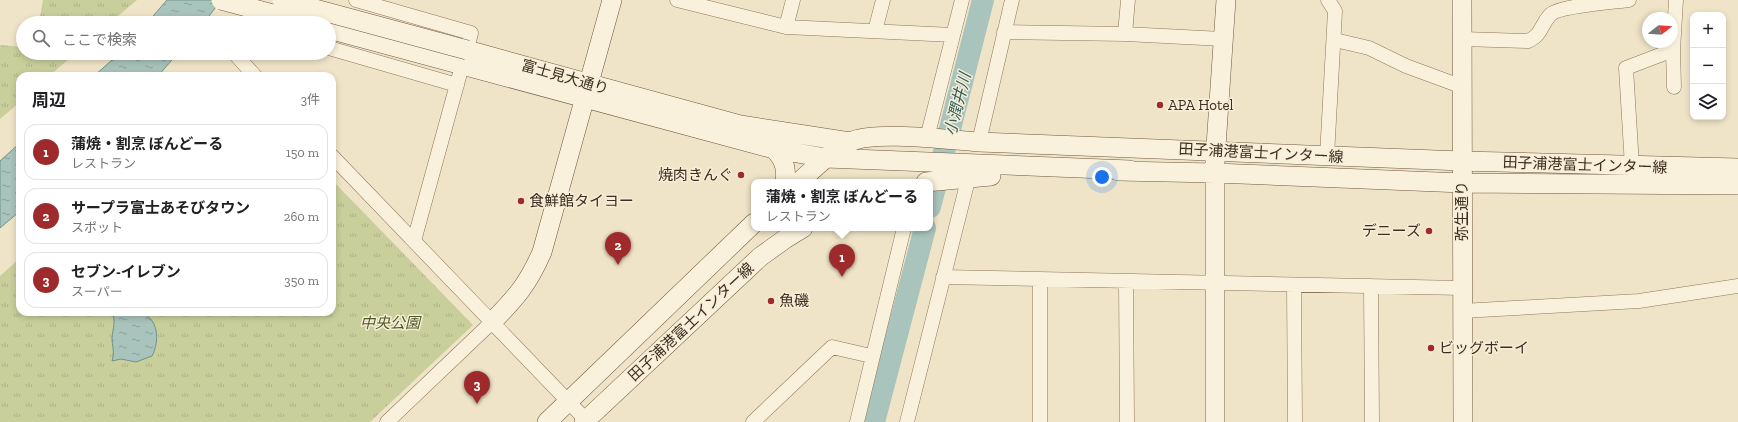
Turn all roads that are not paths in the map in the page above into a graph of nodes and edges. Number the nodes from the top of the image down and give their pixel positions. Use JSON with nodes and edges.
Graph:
{"nodes":[{"id":1,"x":221,"y":0,"type":"edge"},
{"id":2,"x":282,"y":0,"type":"edge"},
{"id":3,"x":356,"y":0,"type":"edge"},
{"id":4,"x":612,"y":0,"type":"edge"},
{"id":5,"x":677,"y":0,"type":"edge"},
{"id":6,"x":793,"y":0,"type":"edge"},
{"id":7,"x":883,"y":0,"type":"edge"},
{"id":8,"x":962,"y":0,"type":"edge"},
{"id":9,"x":1012,"y":0,"type":"edge"},
{"id":10,"x":1128,"y":0,"type":"edge"},
{"id":11,"x":1226,"y":0,"type":"edge"},
{"id":12,"x":1328,"y":0,"type":"edge"},
{"id":13,"x":1462,"y":0,"type":"edge"},
{"id":14,"x":1629,"y":0,"type":"edge"},
{"id":15,"x":1676,"y":0,"type":"edge"},
{"id":16,"x":703,"y":3,"type":"edge"},
{"id":17,"x":280,"y":16,"type":"edge"},
{"id":18,"x":332,"y":16,"type":"edge"},
{"id":19,"x":336,"y":17,"type":"edge"},
{"id":20,"x":786,"y":28,"type":"junction"},
{"id":21,"x":336,"y":31,"type":"edge"},
{"id":22,"x":875,"y":31,"type":"junction"},
{"id":23,"x":1004,"y":32,"type":"junction"},
{"id":24,"x":1125,"y":34,"type":"junction"},
{"id":25,"x":953,"y":35,"type":"junction"},
{"id":26,"x":1223,"y":39,"type":"junction"},
{"id":27,"x":1462,"y":39,"type":"junction"},
{"id":28,"x":1335,"y":40,"type":"junction"},
{"id":29,"x":336,"y":50,"type":"edge"},
{"id":30,"x":1673,"y":50,"type":"junction"},
{"id":31,"x":464,"y":58,"type":"junction"},
{"id":32,"x":241,"y":60,"type":"edge"},
{"id":33,"x":251,"y":72,"type":"edge"},
{"id":34,"x":457,"y":85,"type":"junction"},
{"id":35,"x":1463,"y":87,"type":"junction"},
{"id":36,"x":1674,"y":87,"type":"dead end"},
{"id":37,"x":587,"y":91,"type":"junction"},
{"id":38,"x":927,"y":138,"type":"junction"},
{"id":39,"x":850,"y":142,"type":"junction"},
{"id":40,"x":979,"y":142,"type":"junction"},
{"id":41,"x":774,"y":150,"type":"junction"},
{"id":42,"x":1215,"y":151,"type":"junction"},
{"id":43,"x":1327,"y":156,"type":"junction"},
{"id":44,"x":826,"y":158,"type":"junction"},
{"id":45,"x":336,"y":160,"type":"edge"},
{"id":46,"x":1462,"y":161,"type":"junction"},
{"id":47,"x":1632,"y":166,"type":"junction"},
{"id":48,"x":1738,"y":168,"type":"edge"},
{"id":49,"x":1130,"y":170,"type":"junction"},
{"id":50,"x":1215,"y":173,"type":"junction"},
{"id":51,"x":969,"y":176,"type":"junction"},
{"id":52,"x":785,"y":179,"type":"edge"},
{"id":53,"x":802,"y":179,"type":"edge"},
{"id":54,"x":933,"y":181,"type":"edge"},
{"id":55,"x":1462,"y":182,"type":"junction"},
{"id":56,"x":1738,"y":185,"type":"edge"},
{"id":57,"x":751,"y":226,"type":"edge"},
{"id":58,"x":798,"y":231,"type":"edge"},
{"id":59,"x":903,"y":231,"type":"edge"},
{"id":60,"x":414,"y":241,"type":"junction"},
{"id":61,"x":943,"y":277,"type":"junction"},
{"id":62,"x":1040,"y":280,"type":"junction"},
{"id":63,"x":1126,"y":282,"type":"junction"},
{"id":64,"x":1214,"y":283,"type":"junction"},
{"id":65,"x":1294,"y":285,"type":"junction"},
{"id":66,"x":1371,"y":286,"type":"junction"},
{"id":67,"x":1738,"y":286,"type":"edge"},
{"id":68,"x":1462,"y":288,"type":"junction"},
{"id":69,"x":1462,"y":311,"type":"junction"},
{"id":70,"x":491,"y":323,"type":"junction"},
{"id":71,"x":871,"y":356,"type":"junction"},
{"id":72,"x":568,"y":402,"type":"junction"},
{"id":73,"x":586,"y":421,"type":"edge"},
{"id":74,"x":387,"y":422,"type":"edge"},
{"id":75,"x":547,"y":422,"type":"edge"},
{"id":76,"x":753,"y":422,"type":"edge"},
{"id":77,"x":857,"y":422,"type":"edge"},
{"id":78,"x":907,"y":422,"type":"edge"},
{"id":79,"x":1040,"y":422,"type":"edge"},
{"id":80,"x":1127,"y":422,"type":"edge"},
{"id":81,"x":1216,"y":422,"type":"edge"},
{"id":82,"x":1295,"y":422,"type":"edge"},
{"id":83,"x":1372,"y":422,"type":"edge"},
{"id":84,"x":1463,"y":422,"type":"edge"}],
"edges":[{"from":1,"to":17,"type":"street","bridge":true},
{"from":2,"to":18,"type":"street","name":"富士見大通り","bridge":true},
{"from":3,"to":31,"type":"street"},
{"from":4,"to":37,"type":"street"},
{"from":5,"to":16,"type":"street"},
{"from":6,"to":20,"type":"street"},
{"from":7,"to":22,"type":"street"},
{"from":8,"to":25,"type":"street"},
{"from":9,"to":23,"type":"street"},
{"from":10,"to":24,"type":"street"},
{"from":11,"to":26,"type":"street"},
{"from":12,"to":28,"type":"street"},
{"from":13,"to":27,"type":"street","name":"弥生通り"},
{"from":14,"to":27,"type":"street"},
{"from":15,"to":30,"type":"street"},
{"from":16,"to":20,"type":"street"},
{"from":19,"to":31,"type":"street","name":"富士見大通り","bridge":true},
{"from":20,"to":22,"type":"street"},
{"from":21,"to":31,"type":"street","name":"富士見大通り"},
{"from":22,"to":25,"type":"street"},
{"from":23,"to":24,"type":"street"},
{"from":23,"to":40,"type":"street"},
{"from":24,"to":26,"type":"street"},
{"from":25,"to":38,"type":"street"},
{"from":26,"to":42,"type":"street"},
{"from":27,"to":35,"type":"street","name":"弥生通り"},
{"from":28,"to":35,"type":"street"},
{"from":28,"to":43,"type":"street"},
{"from":29,"to":34,"type":"street"},
{"from":30,"to":36,"type":"street"},
{"from":30,"to":47,"type":"street"},
{"from":31,"to":34,"type":"street"},
{"from":31,"to":37,"type":"street","name":"富士見大通り"},
{"from":32,"to":33,"type":"street"},
{"from":34,"to":60,"type":"street"},
{"from":35,"to":46,"type":"street","name":"弥生通り"},
{"from":37,"to":39,"type":"street","name":"富士見大通り"},
{"from":37,"to":41,"type":"street","name":"富士見大通り"},
{"from":37,"to":70,"type":"street"},
{"from":38,"to":39,"type":"street","name":"田子浦港富士インター線"},
{"from":38,"to":40,"type":"street","name":"田子浦港富士インター線"},
{"from":39,"to":44,"type":"street","name":"田子浦港富士インター線"},
{"from":40,"to":42,"type":"street","name":"田子浦港富士インター線"},
{"from":41,"to":44,"type":"street","name":"富士見大通り"},
{"from":41,"to":52,"type":"street"},
{"from":42,"to":43,"type":"street","name":"田子浦港富士インター線"},
{"from":42,"to":50,"type":"street"},
{"from":43,"to":46,"type":"street","name":"田子浦港富士インター線"},
{"from":44,"to":49,"type":"street","name":"富士見大通り"},
{"from":44,"to":53,"type":"street","name":"田子浦港富士インター線"},
{"from":45,"to":60,"type":"street"},
{"from":46,"to":47,"type":"street","name":"田子浦港富士インター線"},
{"from":46,"to":55,"type":"street","name":"弥生通り"},
{"from":47,"to":48,"type":"street","name":"田子浦港富士インター線"},
{"from":49,"to":50,"type":"street","name":"田子浦港富士インター線"},
{"from":49,"to":51,"type":"street","name":"田子浦港富士インター線"},
{"from":50,"to":55,"type":"street","name":"田子浦港富士インター線"},
{"from":50,"to":64,"type":"street"},
{"from":51,"to":54,"type":"street","name":"田子浦港富士インター線"},
{"from":51,"to":61,"type":"street"},
{"from":55,"to":56,"type":"street","name":"田子浦港富士インター線"},
{"from":55,"to":68,"type":"street","name":"弥生通り"},
{"from":57,"to":72,"type":"street","name":"田子浦港富士インター線"},
{"from":58,"to":73,"type":"street","name":"田子浦港富士インター線"},
{"from":59,"to":71,"type":"street"},
{"from":60,"to":70,"type":"street"},
{"from":61,"to":62,"type":"street"},
{"from":61,"to":78,"type":"street"},
{"from":62,"to":63,"type":"street"},
{"from":62,"to":79,"type":"street"},
{"from":63,"to":64,"type":"street"},
{"from":63,"to":80,"type":"street"},
{"from":64,"to":65,"type":"street"},
{"from":64,"to":81,"type":"street"},
{"from":65,"to":66,"type":"street"},
{"from":65,"to":82,"type":"street"},
{"from":66,"to":68,"type":"street"},
{"from":66,"to":83,"type":"street"},
{"from":67,"to":69,"type":"street"},
{"from":68,"to":69,"type":"street","name":"弥生通り"},
{"from":69,"to":84,"type":"street","name":"弥生通り"},
{"from":70,"to":72,"type":"street"},
{"from":70,"to":74,"type":"street"},
{"from":71,"to":76,"type":"street"},
{"from":71,"to":77,"type":"street"},
{"from":72,"to":73,"type":"street"},
{"from":72,"to":75,"type":"street","name":"田子浦港富士インター線"}]}
